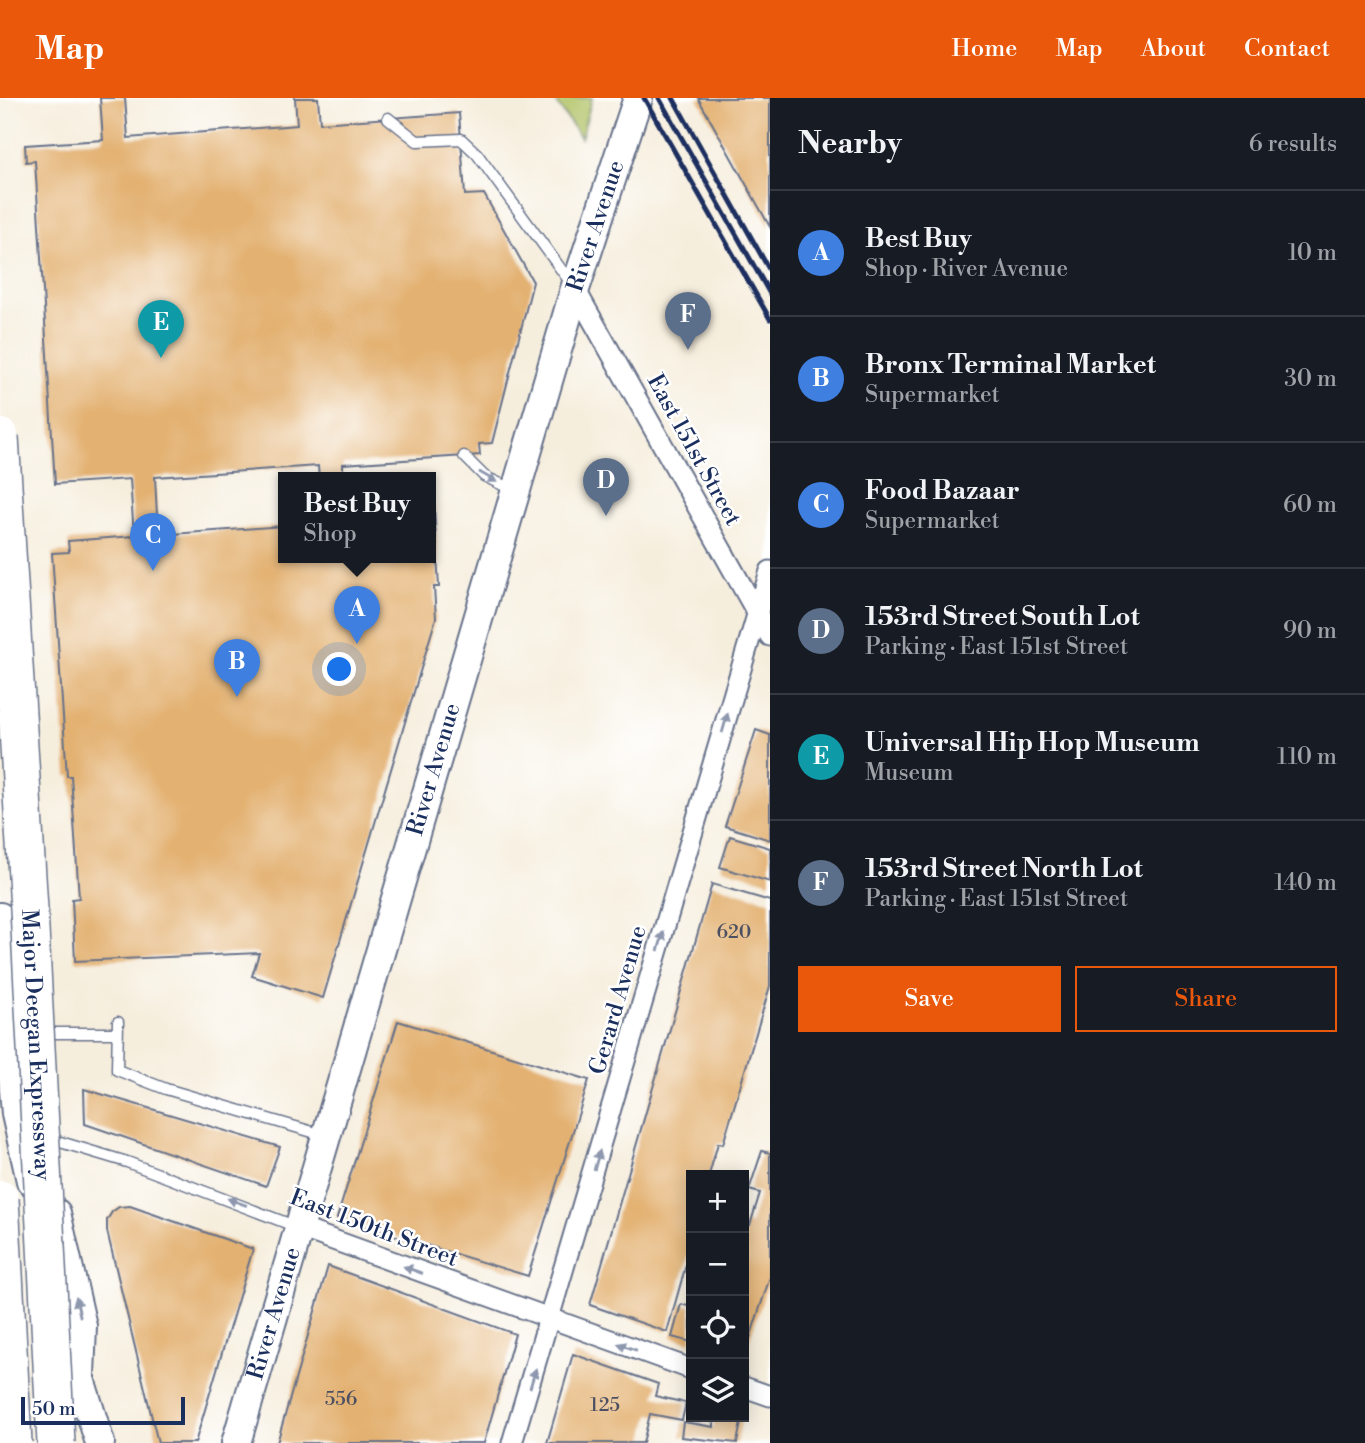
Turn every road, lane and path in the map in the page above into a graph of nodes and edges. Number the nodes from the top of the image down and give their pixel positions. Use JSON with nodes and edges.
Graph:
{"nodes":[{"id":1,"x":634,"y":108,"type":"edge"},
{"id":2,"x":388,"y":118,"type":"dead end"},
{"id":3,"x":575,"y":289,"type":"junction"},
{"id":4,"x":0,"y":437,"type":"edge"},
{"id":5,"x":464,"y":456,"type":"dead end"},
{"id":6,"x":517,"y":492,"type":"junction"},
{"id":7,"x":770,"y":570,"type":"edge"},
{"id":8,"x":757,"y":612,"type":"junction"},
{"id":9,"x":770,"y":636,"type":"edge"},
{"id":10,"x":0,"y":655,"type":"edge"},
{"id":11,"x":0,"y":917,"type":"edge"},
{"id":12,"x":15,"y":1034,"type":"junction"},
{"id":13,"x":39,"y":1136,"type":"junction"},
{"id":14,"x":327,"y":1136,"type":"junction"},
{"id":15,"x":0,"y":1199,"type":"edge"},
{"id":16,"x":300,"y":1228,"type":"junction"},
{"id":17,"x":551,"y":1320,"type":"junction"},
{"id":18,"x":25,"y":1332,"type":"dead end"},
{"id":19,"x":0,"y":1334,"type":"edge"},
{"id":20,"x":686,"y":1367,"type":"edge"},
{"id":21,"x":80,"y":1375,"type":"junction"},
{"id":22,"x":749,"y":1389,"type":"edge"},
{"id":23,"x":770,"y":1396,"type":"edge"},
{"id":24,"x":13,"y":1443,"type":"edge"},
{"id":25,"x":56,"y":1443,"type":"edge"},
{"id":26,"x":100,"y":1443,"type":"edge"},
{"id":27,"x":236,"y":1443,"type":"edge"},
{"id":28,"x":512,"y":1443,"type":"edge"}],
"edges":[{"from":1,"to":3,"type":"main road","name":"River Avenue"},
{"from":2,"to":3,"type":"lane"},
{"from":3,"to":6,"type":"main road","name":"River Avenue"},
{"from":3,"to":8,"type":"street","name":"East 151st Street"},
{"from":4,"to":25,"type":"highway","name":"Major Deegan Expressway","bridge":true},
{"from":5,"to":6,"type":"lane","one_way":true},
{"from":6,"to":14,"type":"main road","name":"River Avenue"},
{"from":7,"to":8,"type":"street","name":"Gerard Avenue"},
{"from":8,"to":9,"type":"street","name":"East 151st Street"},
{"from":17,"to":8,"type":"street","name":"Gerard Avenue","one_way":true},
{"from":10,"to":12,"type":"main road"},
{"from":11,"to":12,"type":"main road"},
{"from":12,"to":13,"type":"main road"},
{"from":12,"to":14,"type":"lane"},
{"from":12,"to":21,"type":"main road"},
{"from":16,"to":13,"type":"lane","name":"East 150th Street","one_way":true},
{"from":21,"to":13,"type":"main road","one_way":true},
{"from":14,"to":16,"type":"main road","name":"River Avenue"},
{"from":15,"to":24,"type":"highway","bridge":true},
{"from":17,"to":16,"type":"street","name":"East 150th Street","one_way":true},
{"from":16,"to":27,"type":"main road","name":"River Avenue"},
{"from":20,"to":17,"type":"street","name":"East 150th Street","one_way":true},
{"from":28,"to":17,"type":"street","name":"Gerard Avenue","one_way":true},
{"from":18,"to":19,"type":"lane"},
{"from":21,"to":26,"type":"main road"},
{"from":22,"to":23,"type":"street"}]}
